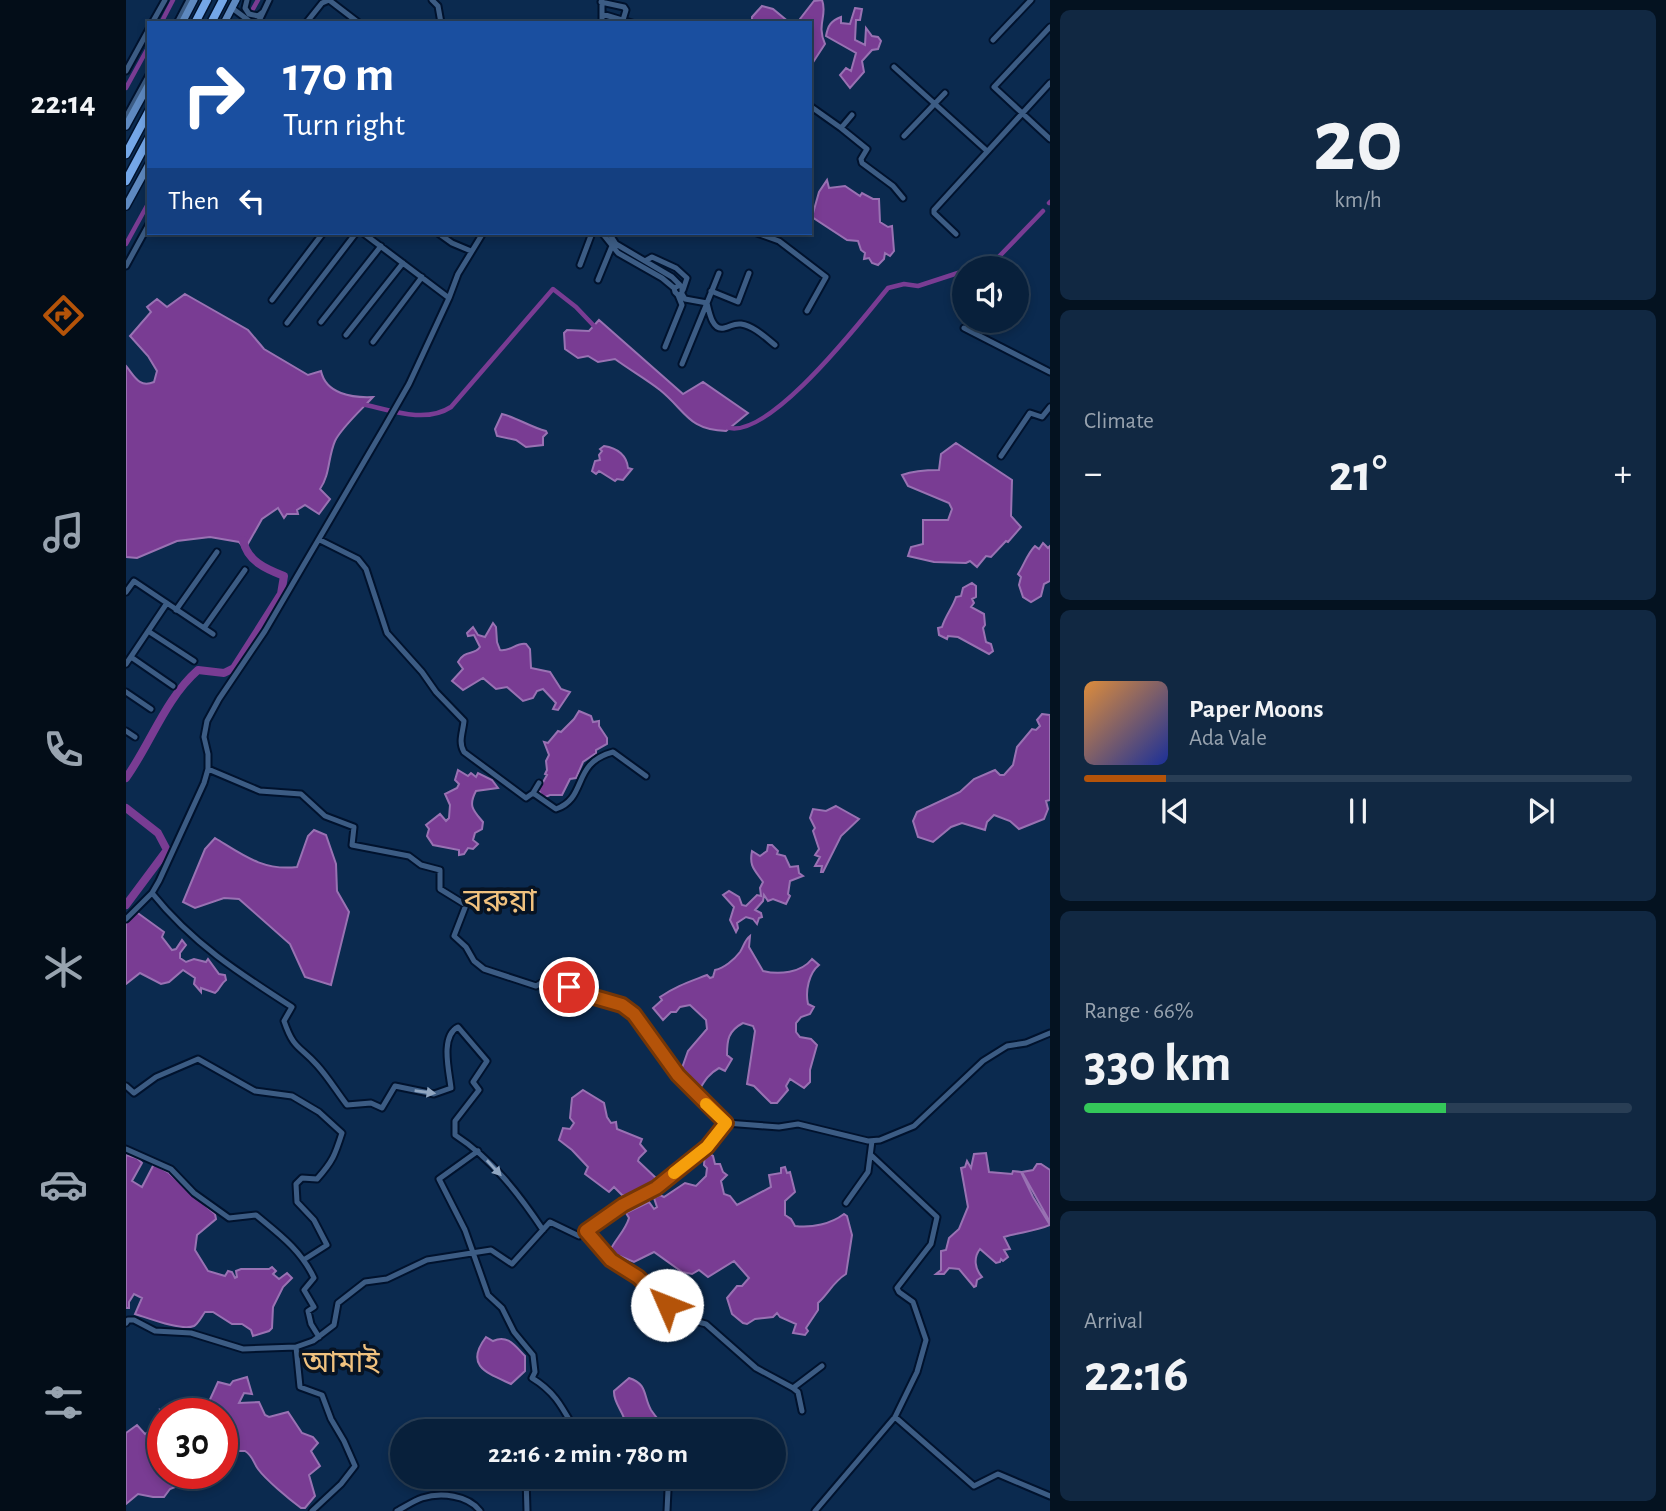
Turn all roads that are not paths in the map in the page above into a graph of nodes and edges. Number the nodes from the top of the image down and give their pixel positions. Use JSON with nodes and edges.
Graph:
{"nodes":[{"id":1,"x":165,"y":0,"type":"edge"},
{"id":2,"x":192,"y":0,"type":"edge"},
{"id":3,"x":207,"y":0,"type":"edge"},
{"id":4,"x":223,"y":0,"type":"edge"},
{"id":5,"x":247,"y":0,"type":"edge"},
{"id":6,"x":269,"y":0,"type":"edge"},
{"id":7,"x":331,"y":0,"type":"edge"},
{"id":8,"x":432,"y":0,"type":"edge"},
{"id":9,"x":1031,"y":0,"type":"edge"},
{"id":10,"x":602,"y":1,"type":"edge"},
{"id":11,"x":234,"y":4,"type":"edge"},
{"id":12,"x":263,"y":12,"type":"junction"},
{"id":13,"x":601,"y":14,"type":"junction"},
{"id":14,"x":623,"y":20,"type":"junction"},
{"id":15,"x":153,"y":21,"type":"edge"},
{"id":16,"x":180,"y":21,"type":"edge"},
{"id":17,"x":196,"y":21,"type":"edge"},
{"id":18,"x":212,"y":21,"type":"edge"},
{"id":19,"x":225,"y":21,"type":"edge"},
{"id":20,"x":252,"y":21,"type":"edge"},
{"id":21,"x":259,"y":21,"type":"edge"},
{"id":22,"x":308,"y":21,"type":"edge"},
{"id":23,"x":357,"y":21,"type":"edge"},
{"id":24,"x":441,"y":21,"type":"edge"},
{"id":25,"x":602,"y":21,"type":"edge"},
{"id":26,"x":626,"y":21,"type":"edge"},
{"id":27,"x":1050,"y":27,"type":"edge"},
{"id":28,"x":147,"y":33,"type":"edge"},
{"id":29,"x":993,"y":40,"type":"dead end"},
{"id":30,"x":894,"y":67,"type":"dead end"},
{"id":31,"x":126,"y":71,"type":"edge"},
{"id":32,"x":147,"y":79,"type":"edge"},
{"id":33,"x":1050,"y":83,"type":"edge"},
{"id":34,"x":147,"y":88,"type":"edge"},
{"id":35,"x":945,"y":93,"type":"dead end"},
{"id":36,"x":936,"y":103,"type":"junction"},
{"id":37,"x":812,"y":107,"type":"edge"},
{"id":38,"x":1022,"y":113,"type":"junction"},
{"id":39,"x":147,"y":115,"type":"edge"},
{"id":40,"x":852,"y":115,"type":"dead end"},
{"id":41,"x":126,"y":117,"type":"edge"},
{"id":42,"x":126,"y":126,"type":"edge"},
{"id":43,"x":841,"y":128,"type":"junction"},
{"id":44,"x":904,"y":136,"type":"dead end"},
{"id":45,"x":1050,"y":139,"type":"edge"},
{"id":46,"x":147,"y":142,"type":"edge"},
{"id":47,"x":987,"y":151,"type":"junction"},
{"id":48,"x":126,"y":154,"type":"edge"},
{"id":49,"x":147,"y":168,"type":"edge"},
{"id":50,"x":126,"y":181,"type":"edge"},
{"id":51,"x":903,"y":198,"type":"dead end"},
{"id":52,"x":126,"y":206,"type":"edge"},
{"id":53,"x":147,"y":228,"type":"edge"},
{"id":54,"x":956,"y":234,"type":"dead end"},
{"id":55,"x":321,"y":235,"type":"edge"},
{"id":56,"x":354,"y":235,"type":"edge"},
{"id":57,"x":366,"y":235,"type":"edge"},
{"id":58,"x":441,"y":235,"type":"edge"},
{"id":59,"x":482,"y":235,"type":"edge"},
{"id":60,"x":591,"y":235,"type":"edge"},
{"id":61,"x":604,"y":235,"type":"edge"},
{"id":62,"x":610,"y":235,"type":"edge"},
{"id":63,"x":762,"y":235,"type":"edge"},
{"id":64,"x":381,"y":246,"type":"junction"},
{"id":65,"x":612,"y":246,"type":"junction"},
{"id":66,"x":471,"y":251,"type":"junction"},
{"id":67,"x":403,"y":263,"type":"junction"},
{"id":68,"x":643,"y":263,"type":"junction"},
{"id":69,"x":580,"y":265,"type":"dead end"},
{"id":70,"x":126,"y":266,"type":"edge"},
{"id":71,"x":719,"y":273,"type":"dead end"},
{"id":72,"x":749,"y":273,"type":"dead end"},
{"id":73,"x":422,"y":277,"type":"junction"},
{"id":74,"x":598,"y":280,"type":"dead end"},
{"id":75,"x":679,"y":290,"type":"junction"},
{"id":76,"x":711,"y":292,"type":"junction"},
{"id":77,"x":449,"y":298,"type":"junction"},
{"id":78,"x":272,"y":300,"type":"dead end"},
{"id":79,"x":707,"y":303,"type":"junction"},
{"id":80,"x":807,"y":311,"type":"dead end"},
{"id":81,"x":321,"y":322,"type":"dead end"},
{"id":82,"x":287,"y":323,"type":"dead end"},
{"id":83,"x":975,"y":333,"type":"edge"},
{"id":84,"x":346,"y":335,"type":"dead end"},
{"id":85,"x":373,"y":342,"type":"dead end"},
{"id":86,"x":775,"y":345,"type":"dead end"},
{"id":87,"x":665,"y":347,"type":"dead end"},
{"id":88,"x":682,"y":363,"type":"dead end"},
{"id":89,"x":1050,"y":372,"type":"edge"},
{"id":90,"x":1050,"y":407,"type":"edge"},
{"id":91,"x":1001,"y":456,"type":"dead end"},
{"id":92,"x":320,"y":540,"type":"junction"},
{"id":93,"x":217,"y":552,"type":"dead end"},
{"id":94,"x":244,"y":570,"type":"dead end"},
{"id":95,"x":126,"y":592,"type":"edge"},
{"id":96,"x":167,"y":603,"type":"junction"},
{"id":97,"x":176,"y":610,"type":"junction"},
{"id":98,"x":204,"y":628,"type":"junction"},
{"id":99,"x":148,"y":631,"type":"junction"},
{"id":100,"x":213,"y":634,"type":"dead end"},
{"id":101,"x":131,"y":657,"type":"junction"},
{"id":102,"x":194,"y":662,"type":"dead end"},
{"id":103,"x":126,"y":664,"type":"edge"},
{"id":104,"x":173,"y":686,"type":"dead end"},
{"id":105,"x":126,"y":692,"type":"edge"},
{"id":106,"x":151,"y":709,"type":"dead end"},
{"id":107,"x":126,"y":731,"type":"edge"},
{"id":108,"x":135,"y":737,"type":"dead end"},
{"id":109,"x":208,"y":769,"type":"junction"},
{"id":110,"x":646,"y":776,"type":"dead end"},
{"id":111,"x":539,"y":783,"type":"dead end"},
{"id":112,"x":533,"y":793,"type":"junction"},
{"id":113,"x":152,"y":893,"type":"junction"},
{"id":114,"x":126,"y":919,"type":"edge"},
{"id":115,"x":1050,"y":1033,"type":"edge"},
{"id":116,"x":126,"y":1086,"type":"edge"},
{"id":117,"x":726,"y":1123,"type":"junction"},
{"id":118,"x":872,"y":1141,"type":"junction"},
{"id":119,"x":126,"y":1149,"type":"edge"},
{"id":120,"x":478,"y":1151,"type":"junction"},
{"id":121,"x":871,"y":1155,"type":"junction"},
{"id":122,"x":846,"y":1203,"type":"dead end"},
{"id":123,"x":543,"y":1230,"type":"junction"},
{"id":124,"x":586,"y":1231,"type":"junction"},
{"id":125,"x":305,"y":1259,"type":"junction"},
{"id":126,"x":126,"y":1323,"type":"edge"},
{"id":127,"x":318,"y":1337,"type":"junction"},
{"id":128,"x":296,"y":1347,"type":"junction"},
{"id":129,"x":821,"y":1366,"type":"dead end"},
{"id":130,"x":793,"y":1388,"type":"junction"},
{"id":131,"x":802,"y":1411,"type":"dead end"},
{"id":132,"x":895,"y":1417,"type":"junction"},
{"id":133,"x":569,"y":1419,"type":"edge"},
{"id":134,"x":526,"y":1489,"type":"edge"},
{"id":135,"x":668,"y":1489,"type":"edge"},
{"id":136,"x":1050,"y":1496,"type":"edge"},
{"id":137,"x":526,"y":1509,"type":"edge"},
{"id":138,"x":312,"y":1511,"type":"edge"},
{"id":139,"x":397,"y":1511,"type":"edge"},
{"id":140,"x":480,"y":1511,"type":"edge"},
{"id":141,"x":517,"y":1511,"type":"edge"},
{"id":142,"x":667,"y":1511,"type":"edge"},
{"id":143,"x":815,"y":1511,"type":"edge"}],
"edges":[{"from":1,"to":15,"type":"street"},
{"from":2,"to":16,"type":"main road"},
{"from":3,"to":17,"type":"highway"},
{"from":4,"to":18,"type":"highway"},
{"from":5,"to":20,"type":"street"},
{"from":6,"to":12,"type":"street"},
{"from":7,"to":22,"type":"street"},
{"from":7,"to":23,"type":"street"},
{"from":8,"to":24,"type":"street"},
{"from":9,"to":29,"type":"street"},
{"from":10,"to":13,"type":"street"},
{"from":10,"to":14,"type":"street"},
{"from":11,"to":19,"type":"main road"},
{"from":11,"to":20,"type":"street"},
{"from":12,"to":20,"type":"street"},
{"from":12,"to":21,"type":"street"},
{"from":13,"to":14,"type":"street"},
{"from":13,"to":25,"type":"street"},
{"from":14,"to":26,"type":"street"},
{"from":27,"to":38,"type":"street"},
{"from":28,"to":31,"type":"street"},
{"from":30,"to":36,"type":"street"},
{"from":32,"to":41,"type":"street"},
{"from":33,"to":38,"type":"street"},
{"from":34,"to":42,"type":"main road"},
{"from":35,"to":36,"type":"street"},
{"from":36,"to":44,"type":"street"},
{"from":36,"to":47,"type":"street"},
{"from":37,"to":43,"type":"street"},
{"from":38,"to":45,"type":"street"},
{"from":38,"to":47,"type":"street"},
{"from":39,"to":48,"type":"highway"},
{"from":40,"to":43,"type":"street"},
{"from":43,"to":51,"type":"street"},
{"from":46,"to":50,"type":"highway"},
{"from":47,"to":54,"type":"street"},
{"from":49,"to":52,"type":"main road"},
{"from":53,"to":70,"type":"street"},
{"from":55,"to":78,"type":"street"},
{"from":56,"to":82,"type":"street"},
{"from":57,"to":64,"type":"street"},
{"from":58,"to":66,"type":"street"},
{"from":59,"to":66,"type":"street"},
{"from":60,"to":69,"type":"street"},
{"from":61,"to":65,"type":"street"},
{"from":62,"to":68,"type":"street"},
{"from":63,"to":80,"type":"street"},
{"from":64,"to":67,"type":"street"},
{"from":64,"to":81,"type":"street"},
{"from":65,"to":68,"type":"street"},
{"from":65,"to":74,"type":"street"},
{"from":66,"to":77,"type":"street"},
{"from":67,"to":73,"type":"street"},
{"from":67,"to":84,"type":"street"},
{"from":68,"to":75,"type":"street"},
{"from":68,"to":75,"type":"street"},
{"from":71,"to":76,"type":"street"},
{"from":72,"to":76,"type":"street"},
{"from":73,"to":77,"type":"street"},
{"from":73,"to":85,"type":"street"},
{"from":75,"to":79,"type":"street"},
{"from":75,"to":87,"type":"street"},
{"from":76,"to":79,"type":"street"},
{"from":77,"to":92,"type":"street"},
{"from":79,"to":86,"type":"street"},
{"from":79,"to":88,"type":"street"},
{"from":83,"to":89,"type":"street"},
{"from":90,"to":91,"type":"street"},
{"from":92,"to":109,"type":"street"},
{"from":92,"to":112,"type":"street"},
{"from":93,"to":97,"type":"street"},
{"from":94,"to":98,"type":"street"},
{"from":95,"to":96,"type":"street"},
{"from":96,"to":97,"type":"street"},
{"from":96,"to":99,"type":"street"},
{"from":97,"to":98,"type":"street"},
{"from":98,"to":100,"type":"street"},
{"from":99,"to":101,"type":"street"},
{"from":99,"to":102,"type":"street"},
{"from":101,"to":103,"type":"street"},
{"from":101,"to":104,"type":"street"},
{"from":105,"to":106,"type":"street"},
{"from":107,"to":108,"type":"street"},
{"from":109,"to":113,"type":"street"},
{"from":109,"to":117,"type":"street"},
{"from":110,"to":112,"type":"street"},
{"from":111,"to":112,"type":"street"},
{"from":113,"to":114,"type":"street"},
{"from":113,"to":120,"type":"street","one_way":true},
{"from":115,"to":118,"type":"street"},
{"from":116,"to":125,"type":"street"},
{"from":117,"to":118,"type":"street"},
{"from":117,"to":124,"type":"street"},
{"from":118,"to":121,"type":"street"},
{"from":119,"to":125,"type":"street"},
{"from":120,"to":123,"type":"street","one_way":true},
{"from":120,"to":133,"type":"street"},
{"from":121,"to":122,"type":"street"},
{"from":121,"to":132,"type":"street"},
{"from":123,"to":124,"type":"street"},
{"from":123,"to":127,"type":"street"},
{"from":124,"to":130,"type":"street"},
{"from":125,"to":127,"type":"street"},
{"from":126,"to":128,"type":"street"},
{"from":127,"to":128,"type":"street"},
{"from":128,"to":138,"type":"street"},
{"from":129,"to":130,"type":"street"},
{"from":130,"to":131,"type":"street"},
{"from":132,"to":136,"type":"street"},
{"from":132,"to":143,"type":"street"},
{"from":134,"to":137,"type":"street"},
{"from":135,"to":142,"type":"street"},
{"from":137,"to":141,"type":"street"},
{"from":139,"to":140,"type":"street"}]}
